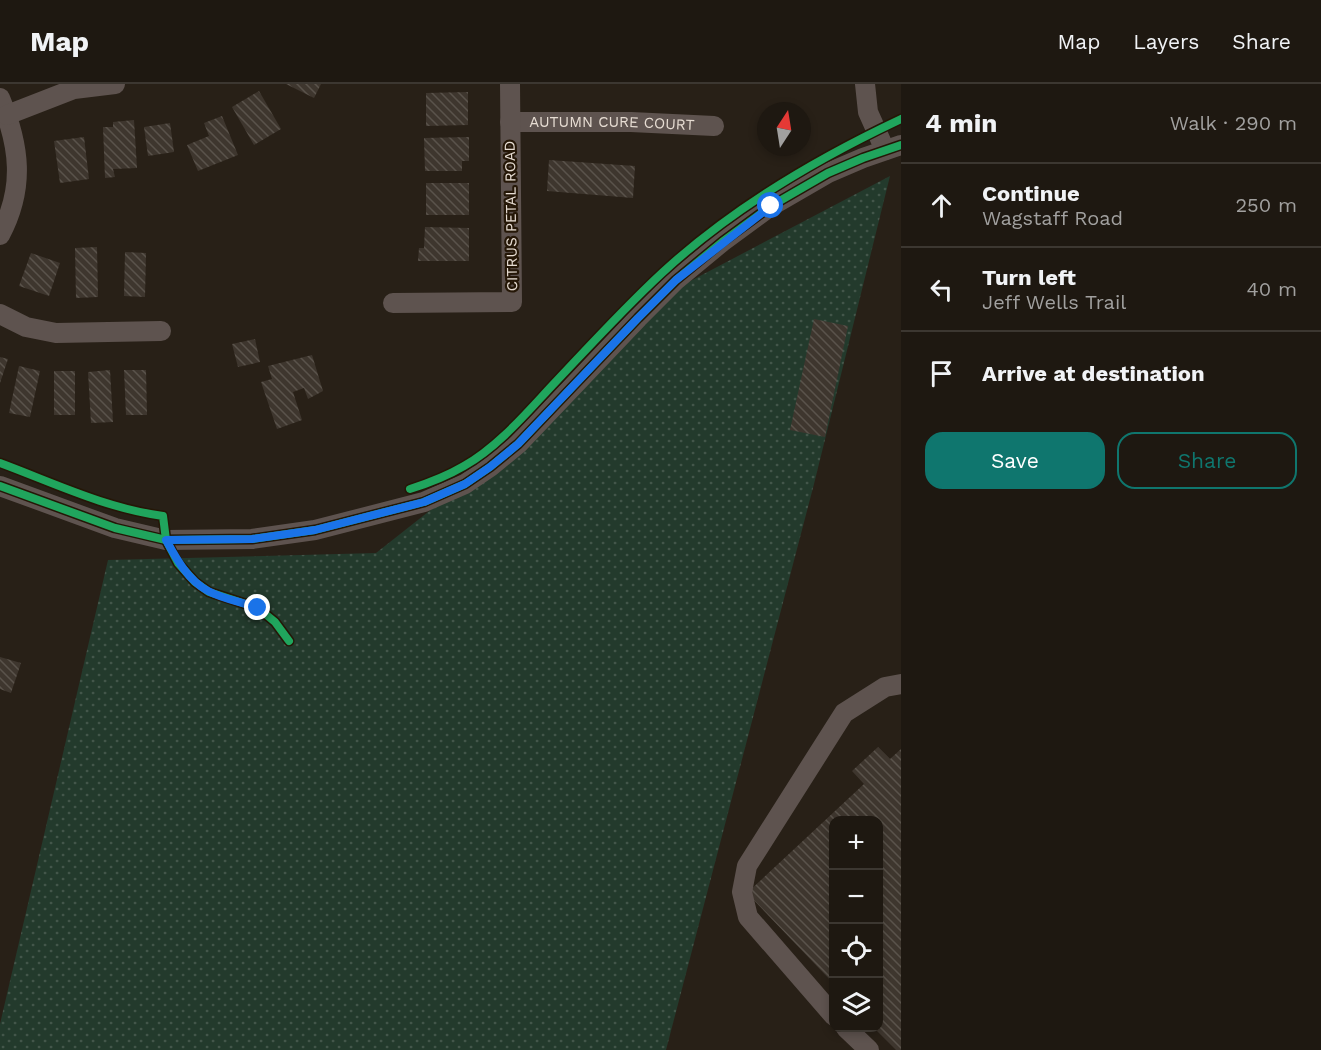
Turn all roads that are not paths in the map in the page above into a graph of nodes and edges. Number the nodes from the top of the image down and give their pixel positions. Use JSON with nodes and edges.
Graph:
{"nodes":[{"id":1,"x":115,"y":84,"type":"edge"},
{"id":2,"x":510,"y":84,"type":"edge"},
{"id":3,"x":865,"y":84,"type":"edge"},
{"id":4,"x":4,"y":107,"type":"edge"},
{"id":5,"x":510,"y":122,"type":"junction"},
{"id":6,"x":714,"y":126,"type":"dead end"},
{"id":7,"x":893,"y":147,"type":"edge"},
{"id":8,"x":0,"y":235,"type":"edge"},
{"id":9,"x":393,"y":303,"type":"dead end"},
{"id":10,"x":0,"y":314,"type":"edge"},
{"id":11,"x":161,"y":331,"type":"dead end"},
{"id":12,"x":0,"y":486,"type":"edge"},
{"id":13,"x":901,"y":684,"type":"edge"},
{"id":14,"x":829,"y":1010,"type":"edge"},
{"id":15,"x":850,"y":1032,"type":"edge"},
{"id":16,"x":869,"y":1050,"type":"edge"}],
"edges":[{"from":1,"to":4,"type":"street"},
{"from":2,"to":5,"type":"street","name":"CITRUS PETAL ROAD"},
{"from":3,"to":7,"type":"street"},
{"from":4,"to":8,"type":"street"},
{"from":5,"to":6,"type":"street","name":"AUTUMN CURE COURT"},
{"from":5,"to":9,"type":"street","name":"CITRUS PETAL ROAD"},
{"from":7,"to":12,"type":"street"},
{"from":10,"to":11,"type":"street"},
{"from":13,"to":14,"type":"street"},
{"from":15,"to":16,"type":"street"}]}
